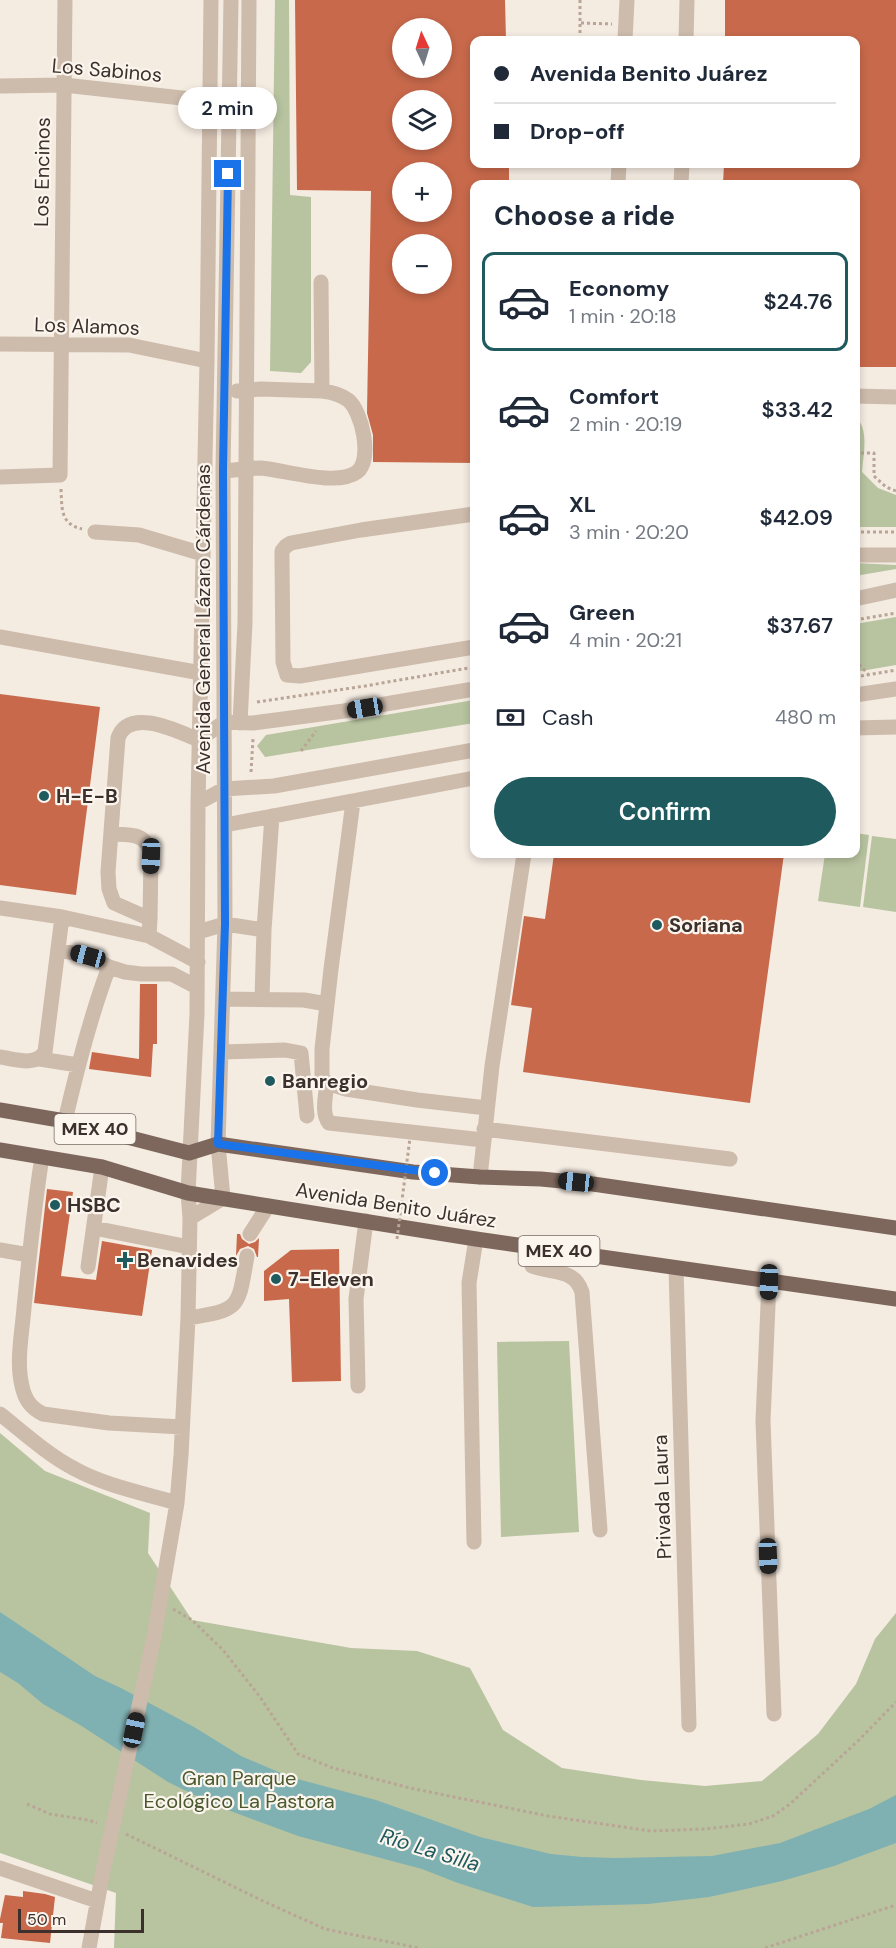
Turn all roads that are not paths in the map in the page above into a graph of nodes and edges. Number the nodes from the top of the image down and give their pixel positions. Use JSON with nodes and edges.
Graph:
{"nodes":[{"id":1,"x":65,"y":0,"type":"edge"},
{"id":2,"x":211,"y":0,"type":"edge"},
{"id":3,"x":231,"y":0,"type":"edge"},
{"id":4,"x":249,"y":0,"type":"edge"},
{"id":5,"x":627,"y":0,"type":"edge"},
{"id":6,"x":687,"y":0,"type":"edge"},
{"id":7,"x":625,"y":36,"type":"edge"},
{"id":8,"x":686,"y":36,"type":"edge"},
{"id":9,"x":64,"y":85,"type":"junction"},
{"id":10,"x":0,"y":86,"type":"edge"},
{"id":11,"x":209,"y":101,"type":"junction"},
{"id":12,"x":321,"y":282,"type":"dead end"},
{"id":13,"x":0,"y":344,"type":"edge"},
{"id":14,"x":61,"y":345,"type":"junction"},
{"id":15,"x":207,"y":361,"type":"junction"},
{"id":16,"x":247,"y":390,"type":"junction"},
{"id":17,"x":322,"y":391,"type":"junction"},
{"id":18,"x":225,"y":392,"type":"junction"},
{"id":19,"x":860,"y":396,"type":"edge"},
{"id":20,"x":896,"y":397,"type":"edge"},
{"id":21,"x":247,"y":469,"type":"junction"},
{"id":22,"x":223,"y":471,"type":"junction"},
{"id":23,"x":0,"y":477,"type":"edge"},
{"id":24,"x":470,"y":515,"type":"edge"},
{"id":25,"x":95,"y":531,"type":"road end"},
{"id":26,"x":203,"y":554,"type":"junction"},
{"id":27,"x":860,"y":555,"type":"edge"},
{"id":28,"x":896,"y":555,"type":"edge"},
{"id":29,"x":896,"y":590,"type":"edge"},
{"id":30,"x":860,"y":597,"type":"edge"},
{"id":31,"x":202,"y":608,"type":"junction"},
{"id":32,"x":0,"y":637,"type":"edge"},
{"id":33,"x":470,"y":648,"type":"edge"},
{"id":34,"x":201,"y":673,"type":"junction"},
{"id":35,"x":223,"y":678,"type":"junction"},
{"id":36,"x":896,"y":689,"type":"edge"},
{"id":37,"x":470,"y":690,"type":"edge"},
{"id":38,"x":860,"y":694,"type":"edge"},
{"id":39,"x":224,"y":722,"type":"junction"},
{"id":40,"x":247,"y":723,"type":"junction"},
{"id":41,"x":896,"y":727,"type":"edge"},
{"id":42,"x":860,"y":728,"type":"edge"},
{"id":43,"x":199,"y":740,"type":"junction"},
{"id":44,"x":470,"y":751,"type":"edge"},
{"id":45,"x":470,"y":779,"type":"edge"},
{"id":46,"x":224,"y":789,"type":"junction"},
{"id":47,"x":353,"y":802,"type":"junction"},
{"id":48,"x":198,"y":803,"type":"junction"},
{"id":49,"x":272,"y":816,"type":"junction"},
{"id":50,"x":225,"y":825,"type":"junction"},
{"id":51,"x":111,"y":834,"type":"junction"},
{"id":52,"x":523,"y":858,"type":"edge"},
{"id":53,"x":0,"y":908,"type":"edge"},
{"id":54,"x":62,"y":916,"type":"junction"},
{"id":55,"x":150,"y":919,"type":"junction"},
{"id":56,"x":225,"y":924,"type":"junction"},
{"id":57,"x":264,"y":930,"type":"junction"},
{"id":58,"x":198,"y":932,"type":"junction"},
{"id":59,"x":149,"y":936,"type":"junction"},
{"id":60,"x":58,"y":950,"type":"junction"},
{"id":61,"x":198,"y":962,"type":"junction"},
{"id":62,"x":109,"y":967,"type":"junction"},
{"id":63,"x":197,"y":987,"type":"junction"},
{"id":64,"x":223,"y":999,"type":"junction"},
{"id":65,"x":262,"y":999,"type":"junction"},
{"id":66,"x":327,"y":1004,"type":"junction"},
{"id":67,"x":221,"y":1052,"type":"junction"},
{"id":68,"x":0,"y":1057,"type":"edge"},
{"id":69,"x":40,"y":1059,"type":"junction"},
{"id":70,"x":78,"y":1065,"type":"junction"},
{"id":71,"x":327,"y":1083,"type":"junction"},
{"id":72,"x":487,"y":1108,"type":"junction"},
{"id":73,"x":0,"y":1110,"type":"edge"},
{"id":74,"x":307,"y":1116,"type":"dead end"},
{"id":75,"x":65,"y":1121,"type":"junction"},
{"id":76,"x":484,"y":1135,"type":"junction"},
{"id":77,"x":218,"y":1144,"type":"junction"},
{"id":78,"x":0,"y":1150,"type":"edge"},
{"id":79,"x":189,"y":1153,"type":"junction"},
{"id":80,"x":42,"y":1157,"type":"junction"},
{"id":81,"x":730,"y":1159,"type":"dead end"},
{"id":82,"x":102,"y":1167,"type":"junction"},
{"id":83,"x":480,"y":1177,"type":"junction"},
{"id":84,"x":188,"y":1193,"type":"junction"},
{"id":85,"x":223,"y":1198,"type":"junction"},
{"id":86,"x":268,"y":1206,"type":"junction"},
{"id":87,"x":190,"y":1218,"type":"junction"},
{"id":88,"x":366,"y":1221,"type":"junction"},
{"id":89,"x":93,"y":1228,"type":"junction"},
{"id":90,"x":896,"y":1228,"type":"edge"},
{"id":91,"x":250,"y":1234,"type":"dead end"},
{"id":92,"x":476,"y":1239,"type":"junction"},
{"id":93,"x":189,"y":1246,"type":"junction"},
{"id":94,"x":535,"y":1247,"type":"junction"},
{"id":95,"x":0,"y":1250,"type":"edge"},
{"id":96,"x":29,"y":1255,"type":"junction"},
{"id":97,"x":247,"y":1256,"type":"dead end"},
{"id":98,"x":88,"y":1267,"type":"dead end"},
{"id":99,"x":676,"y":1268,"type":"junction"},
{"id":100,"x":769,"y":1282,"type":"junction"},
{"id":101,"x":896,"y":1299,"type":"edge"},
{"id":102,"x":188,"y":1318,"type":"junction"},
{"id":103,"x":358,"y":1386,"type":"dead end"},
{"id":104,"x":0,"y":1414,"type":"edge"},
{"id":105,"x":182,"y":1427,"type":"junction"},
{"id":106,"x":177,"y":1503,"type":"junction"},
{"id":107,"x":600,"y":1530,"type":"dead end"},
{"id":108,"x":474,"y":1542,"type":"dead end"},
{"id":109,"x":774,"y":1714,"type":"dead end"},
{"id":110,"x":689,"y":1725,"type":"dead end"},
{"id":111,"x":0,"y":1868,"type":"edge"},
{"id":112,"x":97,"y":1901,"type":"junction"},
{"id":113,"x":89,"y":1948,"type":"edge"}],
"edges":[{"from":1,"to":9,"type":"street","name":"Los Encinos"},
{"from":2,"to":11,"type":"street","name":"Avenida General Lázaro Cárdenas"},
{"from":3,"to":18,"type":"street","name":"Avenida General Lázaro Cárdenas"},
{"from":4,"to":16,"type":"street"},
{"from":5,"to":7,"type":"street"},
{"from":6,"to":8,"type":"street"},
{"from":9,"to":10,"type":"street","name":"Los Sabinos"},
{"from":9,"to":11,"type":"street","name":"Los Sabinos"},
{"from":9,"to":14,"type":"street","name":"Los Encinos"},
{"from":11,"to":15,"type":"street","name":"Avenida General Lázaro Cárdenas"},
{"from":12,"to":17,"type":"street"},
{"from":13,"to":14,"type":"street","name":"Los Alamos"},
{"from":14,"to":15,"type":"street","name":"Los Alamos"},
{"from":14,"to":23,"type":"street","name":"Los Encinos"},
{"from":15,"to":26,"type":"street","name":"Avenida General Lázaro Cárdenas"},
{"from":16,"to":17,"type":"street"},
{"from":16,"to":18,"type":"street"},
{"from":16,"to":21,"type":"street"},
{"from":17,"to":21,"type":"street"},
{"from":18,"to":22,"type":"street","name":"Avenida General Lázaro Cárdenas"},
{"from":19,"to":20,"type":"street"},
{"from":21,"to":22,"type":"street"},
{"from":21,"to":40,"type":"street"},
{"from":22,"to":35,"type":"street","name":"Avenida General Lázaro Cárdenas"},
{"from":24,"to":33,"type":"street"},
{"from":25,"to":26,"type":"street"},
{"from":26,"to":31,"type":"street","name":"Avenida General Lázaro Cárdenas"},
{"from":27,"to":28,"type":"street"},
{"from":29,"to":30,"type":"street"},
{"from":31,"to":34,"type":"street","name":"Avenida General Lázaro Cárdenas"},
{"from":31,"to":35,"type":"street"},
{"from":32,"to":34,"type":"street"},
{"from":34,"to":43,"type":"street","name":"Avenida General Lázaro Cárdenas"},
{"from":35,"to":39,"type":"street","name":"Avenida General Lázaro Cárdenas"},
{"from":36,"to":38,"type":"street"},
{"from":37,"to":40,"type":"street"},
{"from":39,"to":40,"type":"street"},
{"from":39,"to":43,"type":"street"},
{"from":39,"to":46,"type":"street","name":"Avenida General Lázaro Cárdenas"},
{"from":41,"to":42,"type":"street"},
{"from":43,"to":48,"type":"street","name":"Avenida General Lázaro Cárdenas"},
{"from":43,"to":51,"type":"street"},
{"from":44,"to":46,"type":"street"},
{"from":45,"to":47,"type":"street"},
{"from":46,"to":48,"type":"street"},
{"from":46,"to":50,"type":"street","name":"Avenida General Lázaro Cárdenas"},
{"from":47,"to":49,"type":"street"},
{"from":47,"to":66,"type":"street"},
{"from":48,"to":58,"type":"street","name":"Avenida General Lázaro Cárdenas"},
{"from":49,"to":50,"type":"street"},
{"from":49,"to":57,"type":"street"},
{"from":50,"to":56,"type":"street","name":"Avenida General Lázaro Cárdenas"},
{"from":51,"to":55,"type":"street"},
{"from":51,"to":55,"type":"street"},
{"from":52,"to":72,"type":"street"},
{"from":53,"to":54,"type":"street"},
{"from":54,"to":59,"type":"street"},
{"from":54,"to":60,"type":"street"},
{"from":55,"to":59,"type":"street"},
{"from":56,"to":57,"type":"street"},
{"from":56,"to":58,"type":"street"},
{"from":56,"to":64,"type":"street","name":"Avenida General Lázaro Cárdenas"},
{"from":57,"to":65,"type":"street"},
{"from":58,"to":61,"type":"street","name":"Avenida General Lázaro Cárdenas"},
{"from":59,"to":61,"type":"street"},
{"from":60,"to":62,"type":"street"},
{"from":60,"to":69,"type":"street"},
{"from":61,"to":63,"type":"street","name":"Avenida General Lázaro Cárdenas"},
{"from":62,"to":63,"type":"street"},
{"from":62,"to":70,"type":"street"},
{"from":63,"to":79,"type":"street","name":"Avenida General Lázaro Cárdenas"},
{"from":64,"to":65,"type":"street"},
{"from":64,"to":67,"type":"street","name":"Avenida General Lázaro Cárdenas"},
{"from":65,"to":66,"type":"street"},
{"from":66,"to":71,"type":"street"},
{"from":67,"to":74,"type":"street"},
{"from":67,"to":77,"type":"street","name":"Avenida General Lázaro Cárdenas"},
{"from":68,"to":69,"type":"street"},
{"from":69,"to":70,"type":"street"},
{"from":70,"to":75,"type":"street"},
{"from":71,"to":72,"type":"street"},
{"from":71,"to":76,"type":"street"},
{"from":72,"to":76,"type":"street"},
{"from":73,"to":75,"type":"main road","number":"MEX 40"},
{"from":75,"to":79,"type":"main road","number":"MEX 40"},
{"from":76,"to":81,"type":"street"},
{"from":76,"to":83,"type":"street"},
{"from":77,"to":79,"type":"main road","name":"Avenida Benito Juárez"},
{"from":77,"to":83,"type":"main road","name":"Avenida Benito Juárez"},
{"from":77,"to":85,"type":"street","name":"Avenida General Lázaro Cárdenas"},
{"from":78,"to":80,"type":"main road","name":"Avenida Benito Juárez","number":"MEX 40"},
{"from":79,"to":84,"type":"street","name":"Avenida General Lázaro Cárdenas"},
{"from":80,"to":82,"type":"main road","name":"Avenida Benito Juárez","number":"MEX 40"},
{"from":80,"to":96,"type":"street"},
{"from":82,"to":84,"type":"main road","name":"Avenida Benito Juárez","number":"MEX 40"},
{"from":82,"to":89,"type":"street"},
{"from":83,"to":90,"type":"main road","name":"Avenida Benito Juárez"},
{"from":84,"to":85,"type":"main road","name":"Avenida Benito Juárez","number":"MEX 40"},
{"from":84,"to":87,"type":"street","name":"Avenida General Lázaro Cárdenas"},
{"from":85,"to":86,"type":"main road","name":"Avenida Benito Juárez","number":"MEX 40"},
{"from":85,"to":87,"type":"street"},
{"from":86,"to":88,"type":"main road","name":"Avenida Benito Juárez","number":"MEX 40"},
{"from":86,"to":91,"type":"street"},
{"from":87,"to":93,"type":"street","name":"Avenida General Lázaro Cárdenas"},
{"from":88,"to":92,"type":"main road","name":"Avenida Benito Juárez","number":"MEX 40"},
{"from":88,"to":103,"type":"street"},
{"from":89,"to":93,"type":"street"},
{"from":89,"to":98,"type":"street"},
{"from":92,"to":94,"type":"main road","name":"Avenida Benito Juárez","number":"MEX 40"},
{"from":92,"to":108,"type":"street"},
{"from":93,"to":102,"type":"street","name":"Avenida General Lázaro Cárdenas"},
{"from":94,"to":99,"type":"main road","name":"Avenida Benito Juárez","number":"MEX 40"},
{"from":94,"to":107,"type":"street"},
{"from":95,"to":96,"type":"street"},
{"from":96,"to":105,"type":"street"},
{"from":97,"to":102,"type":"street"},
{"from":99,"to":100,"type":"main road","name":"Avenida Benito Juárez","number":"MEX 40"},
{"from":99,"to":110,"type":"street","name":"Privada Laura"},
{"from":100,"to":101,"type":"main road","name":"Avenida Benito Juárez","number":"MEX 40"},
{"from":100,"to":109,"type":"street"},
{"from":102,"to":105,"type":"street","name":"Avenida General Lázaro Cárdenas"},
{"from":104,"to":106,"type":"street"},
{"from":105,"to":106,"type":"street","name":"Avenida General Lázaro Cárdenas"},
{"from":106,"to":112,"type":"street","name":"Avenida General Lázaro Cárdenas","bridge":true},
{"from":111,"to":112,"type":"street"},
{"from":112,"to":113,"type":"street","name":"Avenida General Lázaro Cárdenas"}]}
